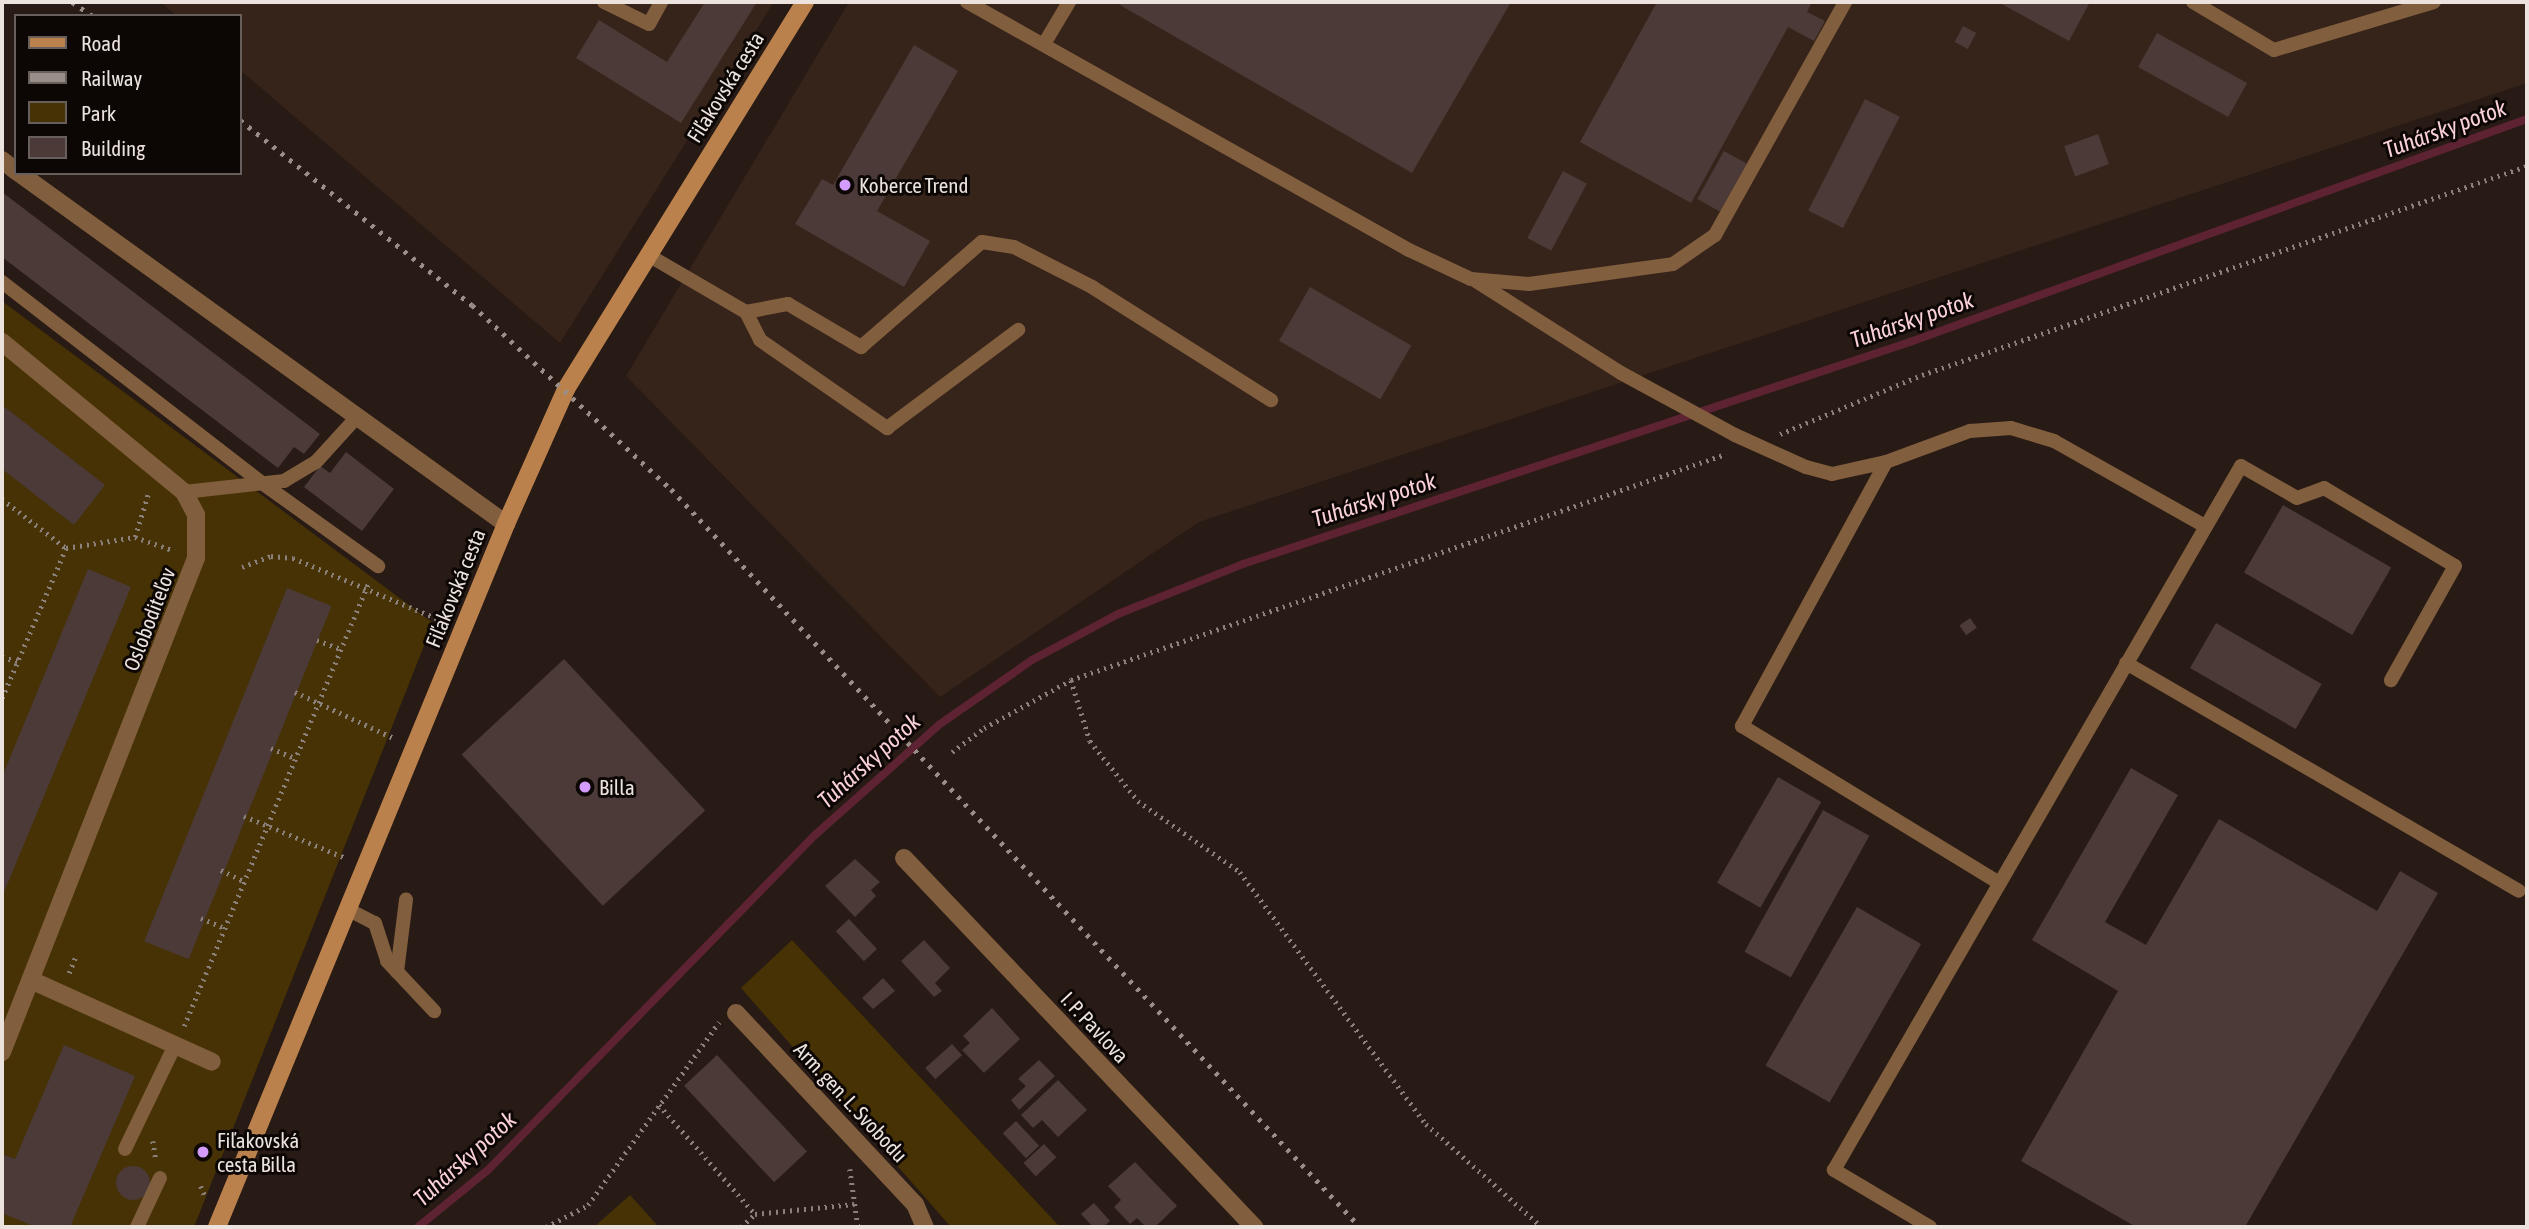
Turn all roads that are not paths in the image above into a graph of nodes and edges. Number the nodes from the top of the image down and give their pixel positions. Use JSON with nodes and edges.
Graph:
{"nodes":[{"id":1,"x":604,"y":2,"type":"edge"},
{"id":2,"x":662,"y":2,"type":"edge"},
{"id":3,"x":805,"y":2,"type":"edge"},
{"id":4,"x":967,"y":2,"type":"edge"},
{"id":5,"x":1069,"y":2,"type":"edge"},
{"id":6,"x":1845,"y":2,"type":"edge"},
{"id":7,"x":2193,"y":2,"type":"edge"},
{"id":8,"x":2434,"y":2,"type":"edge"},
{"id":9,"x":1044,"y":44,"type":"junction"},
{"id":10,"x":22,"y":175,"type":"edge"},
{"id":11,"x":648,"y":255,"type":"junction"},
{"id":12,"x":1471,"y":279,"type":"junction"},
{"id":13,"x":2,"y":282,"type":"edge"},
{"id":14,"x":746,"y":312,"type":"junction"},
{"id":15,"x":1018,"y":330,"type":"dead end"},
{"id":16,"x":2,"y":342,"type":"edge"},
{"id":17,"x":1271,"y":400,"type":"dead end"},
{"id":18,"x":357,"y":416,"type":"junction"},
{"id":19,"x":1886,"y":462,"type":"junction"},
{"id":20,"x":262,"y":483,"type":"junction"},
{"id":21,"x":184,"y":492,"type":"junction"},
{"id":22,"x":506,"y":524,"type":"junction"},
{"id":23,"x":2205,"y":526,"type":"junction"},
{"id":24,"x":378,"y":566,"type":"dead end"},
{"id":25,"x":2126,"y":663,"type":"junction"},
{"id":26,"x":2391,"y":680,"type":"dead end"},
{"id":27,"x":904,"y":858,"type":"dead end"},
{"id":28,"x":1999,"y":883,"type":"junction"},
{"id":29,"x":2519,"y":891,"type":"dead end"},
{"id":30,"x":406,"y":900,"type":"dead end"},
{"id":31,"x":349,"y":911,"type":"junction"},
{"id":32,"x":400,"y":974,"type":"junction"},
{"id":33,"x":33,"y":981,"type":"junction"},
{"id":34,"x":434,"y":1011,"type":"dead end"},
{"id":35,"x":736,"y":1013,"type":"road end"},
{"id":36,"x":174,"y":1045,"type":"junction"},
{"id":37,"x":2,"y":1052,"type":"edge"},
{"id":38,"x":212,"y":1062,"type":"dead end"},
{"id":39,"x":125,"y":1149,"type":"dead end"},
{"id":40,"x":160,"y":1178,"type":"dead end"},
{"id":41,"x":137,"y":1227,"type":"edge"},
{"id":42,"x":218,"y":1227,"type":"edge"},
{"id":43,"x":925,"y":1227,"type":"edge"},
{"id":44,"x":1254,"y":1227,"type":"edge"},
{"id":45,"x":1930,"y":1227,"type":"edge"}],
"edges":[{"from":1,"to":2,"type":"lane"},
{"from":3,"to":11,"type":"street","name":"Fiľakovská cesta"},
{"from":4,"to":9,"type":"lane"},
{"from":5,"to":9,"type":"lane"},
{"from":6,"to":12,"type":"lane"},
{"from":7,"to":8,"type":"lane"},
{"from":9,"to":12,"type":"lane"},
{"from":10,"to":18,"type":"street"},
{"from":11,"to":14,"type":"lane"},
{"from":11,"to":22,"type":"street","name":"Fiľakovská cesta"},
{"from":12,"to":19,"type":"lane"},
{"from":13,"to":20,"type":"lane"},
{"from":14,"to":15,"type":"lane"},
{"from":14,"to":17,"type":"lane"},
{"from":16,"to":21,"type":"street","name":"Osloboditeľov"},
{"from":18,"to":20,"type":"lane"},
{"from":18,"to":22,"type":"street"},
{"from":19,"to":23,"type":"lane"},
{"from":19,"to":28,"type":"lane"},
{"from":20,"to":21,"type":"lane"},
{"from":20,"to":24,"type":"lane"},
{"from":21,"to":33,"type":"street","name":"Osloboditeľov"},
{"from":22,"to":31,"type":"street","name":"Fiľakovská cesta"},
{"from":23,"to":25,"type":"lane"},
{"from":23,"to":26,"type":"lane"},
{"from":25,"to":28,"type":"lane"},
{"from":25,"to":29,"type":"lane"},
{"from":27,"to":44,"type":"street","name":"I. P. Pavlova"},
{"from":28,"to":45,"type":"lane"},
{"from":30,"to":32,"type":"lane"},
{"from":31,"to":32,"type":"lane"},
{"from":31,"to":42,"type":"street","name":"Fiľakovská cesta"},
{"from":32,"to":34,"type":"lane"},
{"from":33,"to":36,"type":"street"},
{"from":33,"to":37,"type":"street","name":"Osloboditeľov"},
{"from":35,"to":43,"type":"street","name":"Arm. gen. L. Svobodu"},
{"from":36,"to":38,"type":"street"},
{"from":36,"to":39,"type":"lane"},
{"from":40,"to":41,"type":"lane"}]}
